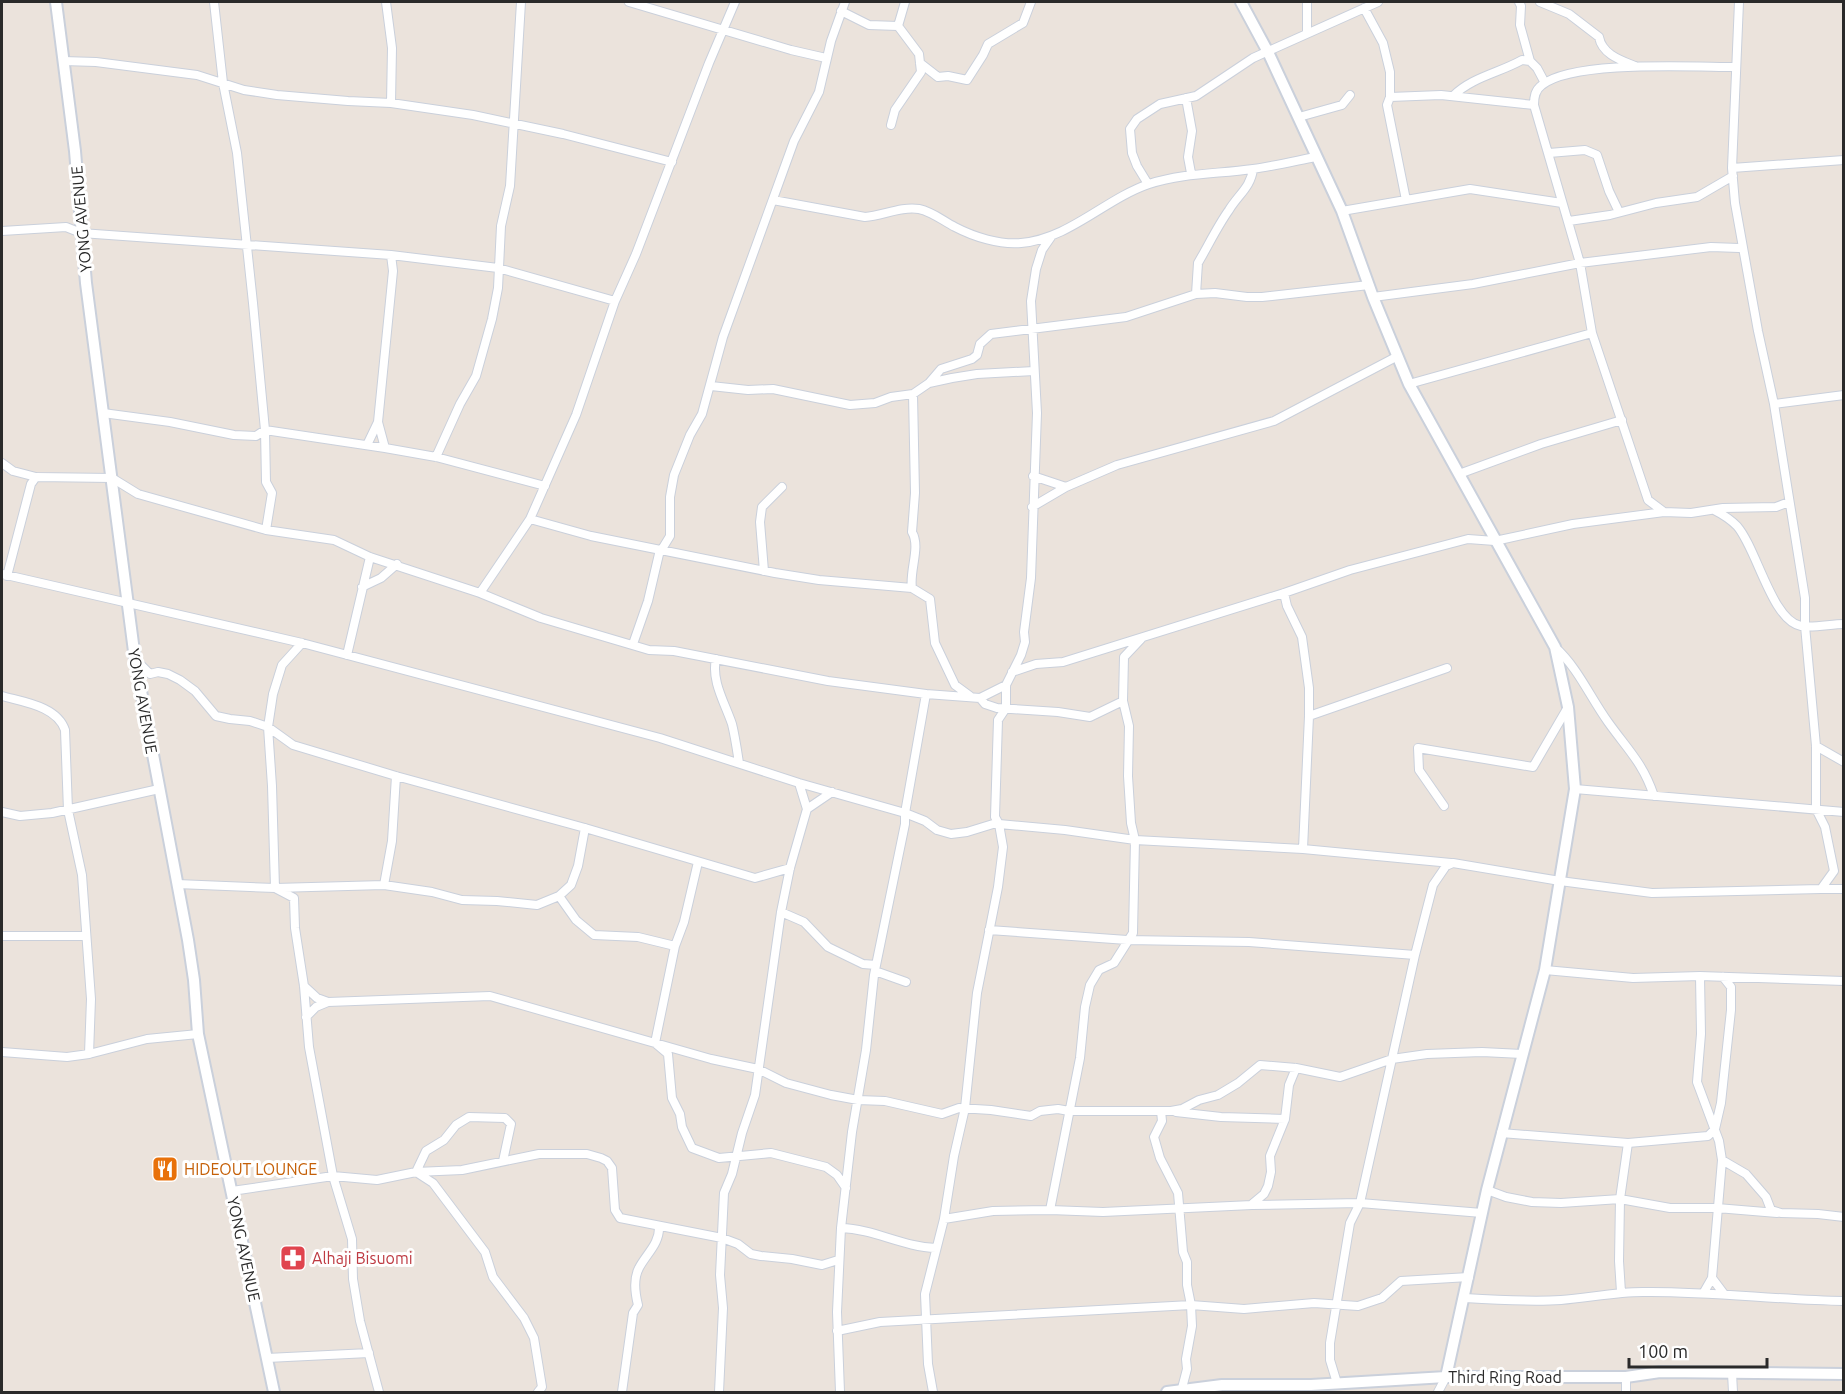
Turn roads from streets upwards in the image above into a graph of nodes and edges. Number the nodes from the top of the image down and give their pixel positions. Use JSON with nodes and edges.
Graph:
{"nodes":[{"id":1,"x":56,"y":2,"type":"edge"},
{"id":2,"x":214,"y":2,"type":"edge"},
{"id":3,"x":386,"y":2,"type":"edge"},
{"id":4,"x":521,"y":2,"type":"edge"},
{"id":5,"x":635,"y":2,"type":"edge"},
{"id":6,"x":735,"y":2,"type":"edge"},
{"id":7,"x":845,"y":2,"type":"edge"},
{"id":8,"x":905,"y":2,"type":"edge"},
{"id":9,"x":1031,"y":2,"type":"edge"},
{"id":10,"x":1241,"y":2,"type":"edge"},
{"id":11,"x":1307,"y":2,"type":"edge"},
{"id":12,"x":1378,"y":2,"type":"edge"},
{"id":13,"x":1519,"y":2,"type":"edge"},
{"id":14,"x":1540,"y":2,"type":"edge"},
{"id":15,"x":1738,"y":2,"type":"edge"},
{"id":16,"x":1364,"y":8,"type":"junction"},
{"id":17,"x":842,"y":11,"type":"junction"},
{"id":18,"x":898,"y":26,"type":"junction"},
{"id":19,"x":724,"y":30,"type":"junction"},
{"id":20,"x":1307,"y":33,"type":"junction"},
{"id":21,"x":1268,"y":52,"type":"junction"},
{"id":22,"x":826,"y":58,"type":"junction"},
{"id":23,"x":63,"y":61,"type":"junction"},
{"id":24,"x":1530,"y":61,"type":"junction"},
{"id":25,"x":920,"y":63,"type":"junction"},
{"id":26,"x":1736,"y":67,"type":"junction"},
{"id":27,"x":1639,"y":68,"type":"junction"},
{"id":28,"x":223,"y":82,"type":"junction"},
{"id":29,"x":1545,"y":83,"type":"junction"},
{"id":30,"x":1350,"y":95,"type":"dead end"},
{"id":31,"x":1453,"y":96,"type":"junction"},
{"id":32,"x":1390,"y":97,"type":"junction"},
{"id":33,"x":1186,"y":98,"type":"junction"},
{"id":34,"x":391,"y":103,"type":"junction"},
{"id":35,"x":1534,"y":105,"type":"junction"},
{"id":36,"x":1299,"y":117,"type":"junction"},
{"id":37,"x":513,"y":123,"type":"junction"},
{"id":38,"x":891,"y":125,"type":"dead end"},
{"id":39,"x":1549,"y":153,"type":"junction"},
{"id":40,"x":1316,"y":157,"type":"junction"},
{"id":41,"x":1842,"y":160,"type":"edge"},
{"id":42,"x":672,"y":162,"type":"junction"},
{"id":43,"x":1253,"y":169,"type":"junction"},
{"id":44,"x":1844,"y":169,"type":"edge"},
{"id":45,"x":1732,"y":172,"type":"junction"},
{"id":46,"x":1191,"y":173,"type":"junction"},
{"id":47,"x":1148,"y":184,"type":"junction"},
{"id":48,"x":773,"y":200,"type":"junction"},
{"id":49,"x":1406,"y":200,"type":"junction"},
{"id":50,"x":1562,"y":203,"type":"junction"},
{"id":51,"x":1342,"y":212,"type":"junction"},
{"id":52,"x":1619,"y":212,"type":"junction"},
{"id":53,"x":1569,"y":220,"type":"junction"},
{"id":54,"x":2,"y":231,"type":"edge"},
{"id":55,"x":81,"y":233,"type":"junction"},
{"id":56,"x":1051,"y":237,"type":"junction"},
{"id":57,"x":247,"y":245,"type":"junction"},
{"id":58,"x":1742,"y":246,"type":"junction"},
{"id":59,"x":391,"y":255,"type":"junction"},
{"id":60,"x":1580,"y":263,"type":"junction"},
{"id":61,"x":498,"y":268,"type":"junction"},
{"id":62,"x":1369,"y":285,"type":"junction"},
{"id":63,"x":1196,"y":294,"type":"junction"},
{"id":64,"x":1373,"y":297,"type":"junction"},
{"id":65,"x":615,"y":301,"type":"junction"},
{"id":66,"x":1032,"y":330,"type":"junction"},
{"id":67,"x":1592,"y":333,"type":"junction"},
{"id":68,"x":1396,"y":357,"type":"junction"},
{"id":69,"x":1034,"y":371,"type":"junction"},
{"id":70,"x":929,"y":383,"type":"junction"},
{"id":71,"x":1409,"y":384,"type":"junction"},
{"id":72,"x":711,"y":386,"type":"junction"},
{"id":73,"x":913,"y":394,"type":"junction"},
{"id":74,"x":1844,"y":395,"type":"edge"},
{"id":75,"x":1774,"y":404,"type":"junction"},
{"id":76,"x":103,"y":413,"type":"junction"},
{"id":77,"x":1622,"y":420,"type":"junction"},
{"id":78,"x":378,"y":422,"type":"junction"},
{"id":79,"x":265,"y":430,"type":"junction"},
{"id":80,"x":368,"y":445,"type":"junction"},
{"id":81,"x":385,"y":447,"type":"junction"},
{"id":82,"x":436,"y":457,"type":"junction"},
{"id":83,"x":2,"y":463,"type":"edge"},
{"id":84,"x":1459,"y":474,"type":"junction"},
{"id":85,"x":1033,"y":476,"type":"junction"},
{"id":86,"x":36,"y":477,"type":"junction"},
{"id":87,"x":112,"y":478,"type":"junction"},
{"id":88,"x":545,"y":486,"type":"junction"},
{"id":89,"x":782,"y":487,"type":"dead end"},
{"id":90,"x":1066,"y":487,"type":"junction"},
{"id":91,"x":1789,"y":502,"type":"junction"},
{"id":92,"x":1032,"y":507,"type":"junction"},
{"id":93,"x":1713,"y":510,"type":"junction"},
{"id":94,"x":1664,"y":512,"type":"junction"},
{"id":95,"x":530,"y":519,"type":"junction"},
{"id":96,"x":266,"y":530,"type":"junction"},
{"id":97,"x":1496,"y":541,"type":"junction"},
{"id":98,"x":661,"y":550,"type":"junction"},
{"id":99,"x":370,"y":556,"type":"junction"},
{"id":100,"x":397,"y":564,"type":"junction"},
{"id":101,"x":764,"y":571,"type":"junction"},
{"id":102,"x":4,"y":575,"type":"edge"},
{"id":103,"x":362,"y":587,"type":"junction"},
{"id":104,"x":912,"y":588,"type":"junction"},
{"id":105,"x":480,"y":593,"type":"junction"},
{"id":106,"x":1284,"y":593,"type":"junction"},
{"id":107,"x":128,"y":603,"type":"junction"},
{"id":108,"x":1844,"y":624,"type":"edge"},
{"id":109,"x":1806,"y":626,"type":"junction"},
{"id":110,"x":1142,"y":638,"type":"junction"},
{"id":111,"x":302,"y":642,"type":"junction"},
{"id":112,"x":633,"y":644,"type":"junction"},
{"id":113,"x":1555,"y":647,"type":"junction"},
{"id":114,"x":1110,"y":648,"type":"junction"},
{"id":115,"x":347,"y":656,"type":"junction"},
{"id":116,"x":1124,"y":657,"type":"junction"},
{"id":117,"x":135,"y":659,"type":"junction"},
{"id":118,"x":716,"y":659,"type":"junction"},
{"id":119,"x":1447,"y":668,"type":"dead end"},
{"id":120,"x":1012,"y":672,"type":"junction"},
{"id":121,"x":1006,"y":685,"type":"junction"},
{"id":122,"x":926,"y":694,"type":"junction"},
{"id":123,"x":2,"y":696,"type":"edge"},
{"id":124,"x":976,"y":698,"type":"junction"},
{"id":125,"x":1123,"y":701,"type":"junction"},
{"id":126,"x":1568,"y":707,"type":"junction"},
{"id":127,"x":1006,"y":708,"type":"junction"},
{"id":128,"x":1309,"y":716,"type":"junction"},
{"id":129,"x":268,"y":727,"type":"junction"},
{"id":130,"x":1816,"y":746,"type":"junction"},
{"id":131,"x":1844,"y":762,"type":"edge"},
{"id":132,"x":739,"y":763,"type":"junction"},
{"id":133,"x":396,"y":776,"type":"junction"},
{"id":134,"x":799,"y":783,"type":"junction"},
{"id":135,"x":159,"y":789,"type":"junction"},
{"id":136,"x":1575,"y":789,"type":"junction"},
{"id":137,"x":832,"y":792,"type":"junction"},
{"id":138,"x":1653,"y":796,"type":"junction"},
{"id":139,"x":1444,"y":806,"type":"dead end"},
{"id":140,"x":1816,"y":809,"type":"junction"},
{"id":141,"x":68,"y":810,"type":"junction"},
{"id":142,"x":807,"y":810,"type":"junction"},
{"id":143,"x":2,"y":812,"type":"edge"},
{"id":144,"x":1844,"y":812,"type":"edge"},
{"id":145,"x":905,"y":813,"type":"junction"},
{"id":146,"x":999,"y":824,"type":"junction"},
{"id":147,"x":585,"y":828,"type":"junction"},
{"id":148,"x":1135,"y":840,"type":"junction"},
{"id":149,"x":1303,"y":849,"type":"junction"},
{"id":150,"x":698,"y":862,"type":"junction"},
{"id":151,"x":1453,"y":863,"type":"junction"},
{"id":152,"x":790,"y":868,"type":"junction"},
{"id":153,"x":1560,"y":881,"type":"junction"},
{"id":154,"x":177,"y":884,"type":"junction"},
{"id":155,"x":384,"y":885,"type":"junction"},
{"id":156,"x":274,"y":888,"type":"junction"},
{"id":157,"x":1821,"y":889,"type":"junction"},
{"id":158,"x":1844,"y":889,"type":"edge"},
{"id":159,"x":559,"y":896,"type":"junction"},
{"id":160,"x":781,"y":912,"type":"junction"},
{"id":161,"x":989,"y":930,"type":"junction"},
{"id":162,"x":2,"y":936,"type":"edge"},
{"id":163,"x":86,"y":936,"type":"junction"},
{"id":164,"x":1127,"y":940,"type":"junction"},
{"id":165,"x":675,"y":946,"type":"junction"},
{"id":166,"x":1415,"y":955,"type":"junction"},
{"id":167,"x":876,"y":968,"type":"junction"},
{"id":168,"x":1545,"y":970,"type":"junction"},
{"id":169,"x":1700,"y":976,"type":"junction"},
{"id":170,"x":1723,"y":977,"type":"junction"},
{"id":171,"x":1844,"y":981,"type":"edge"},
{"id":172,"x":906,"y":982,"type":"dead end"},
{"id":173,"x":304,"y":986,"type":"junction"},
{"id":174,"x":328,"y":1002,"type":"junction"},
{"id":175,"x":306,"y":1017,"type":"junction"},
{"id":176,"x":198,"y":1034,"type":"junction"},
{"id":177,"x":655,"y":1043,"type":"junction"},
{"id":178,"x":2,"y":1052,"type":"edge"},
{"id":179,"x":89,"y":1054,"type":"junction"},
{"id":180,"x":1522,"y":1054,"type":"junction"},
{"id":181,"x":1392,"y":1059,"type":"junction"},
{"id":182,"x":1296,"y":1068,"type":"junction"},
{"id":183,"x":758,"y":1069,"type":"junction"},
{"id":184,"x":858,"y":1100,"type":"junction"},
{"id":185,"x":965,"y":1108,"type":"junction"},
{"id":186,"x":1161,"y":1111,"type":"junction"},
{"id":187,"x":1171,"y":1111,"type":"junction"},
{"id":188,"x":1070,"y":1112,"type":"junction"},
{"id":189,"x":1285,"y":1119,"type":"junction"},
{"id":190,"x":1714,"y":1129,"type":"junction"},
{"id":191,"x":1501,"y":1133,"type":"junction"},
{"id":192,"x":1628,"y":1143,"type":"junction"},
{"id":193,"x":737,"y":1156,"type":"junction"},
{"id":194,"x":1722,"y":1160,"type":"junction"},
{"id":195,"x":503,"y":1161,"type":"junction"},
{"id":196,"x":416,"y":1172,"type":"junction"},
{"id":197,"x":333,"y":1176,"type":"junction"},
{"id":198,"x":846,"y":1188,"type":"junction"},
{"id":199,"x":1487,"y":1190,"type":"junction"},
{"id":200,"x":232,"y":1191,"type":"junction"},
{"id":201,"x":1620,"y":1199,"type":"junction"},
{"id":202,"x":1360,"y":1203,"type":"junction"},
{"id":203,"x":1252,"y":1205,"type":"junction"},
{"id":204,"x":1717,"y":1208,"type":"junction"},
{"id":205,"x":1050,"y":1210,"type":"junction"},
{"id":206,"x":1179,"y":1210,"type":"junction"},
{"id":207,"x":1482,"y":1213,"type":"junction"},
{"id":208,"x":1780,"y":1213,"type":"junction"},
{"id":209,"x":1844,"y":1217,"type":"edge"},
{"id":210,"x":944,"y":1219,"type":"junction"},
{"id":211,"x":659,"y":1226,"type":"junction"},
{"id":212,"x":841,"y":1228,"type":"junction"},
{"id":213,"x":722,"y":1238,"type":"junction"},
{"id":214,"x":936,"y":1248,"type":"junction"},
{"id":215,"x":838,"y":1260,"type":"junction"},
{"id":216,"x":1469,"y":1277,"type":"junction"},
{"id":217,"x":1712,"y":1278,"type":"junction"},
{"id":218,"x":1621,"y":1292,"type":"junction"},
{"id":219,"x":1704,"y":1292,"type":"junction"},
{"id":220,"x":1724,"y":1294,"type":"junction"},
{"id":221,"x":1465,"y":1298,"type":"junction"},
{"id":222,"x":1844,"y":1301,"type":"edge"},
{"id":223,"x":1191,"y":1305,"type":"junction"},
{"id":224,"x":1336,"y":1305,"type":"junction"},
{"id":225,"x":928,"y":1321,"type":"junction"},
{"id":226,"x":837,"y":1331,"type":"junction"},
{"id":227,"x":369,"y":1353,"type":"junction"},
{"id":228,"x":267,"y":1358,"type":"junction"},
{"id":229,"x":1732,"y":1373,"type":"junction"},
{"id":230,"x":1844,"y":1374,"type":"edge"},
{"id":231,"x":1446,"y":1377,"type":"junction"},
{"id":232,"x":1626,"y":1377,"type":"junction"},
{"id":233,"x":1337,"y":1383,"type":"junction"},
{"id":234,"x":1312,"y":1389,"type":"edge"},
{"id":235,"x":1181,"y":1391,"type":"edge"},
{"id":236,"x":274,"y":1392,"type":"edge"},
{"id":237,"x":379,"y":1392,"type":"edge"},
{"id":238,"x":538,"y":1392,"type":"edge"},
{"id":239,"x":622,"y":1392,"type":"edge"},
{"id":240,"x":718,"y":1392,"type":"edge"},
{"id":241,"x":840,"y":1392,"type":"edge"},
{"id":242,"x":933,"y":1392,"type":"edge"},
{"id":243,"x":1167,"y":1392,"type":"edge"},
{"id":244,"x":1438,"y":1392,"type":"edge"},
{"id":245,"x":1626,"y":1392,"type":"edge"},
{"id":246,"x":1733,"y":1392,"type":"edge"}],
"edges":[{"from":1,"to":23,"type":"street","name":"YONG AVENUE"},
{"from":2,"to":28,"type":"street"},
{"from":3,"to":34,"type":"street"},
{"from":4,"to":37,"type":"street"},
{"from":5,"to":19,"type":"street"},
{"from":6,"to":19,"type":"street"},
{"from":7,"to":17,"type":"street"},
{"from":8,"to":18,"type":"street"},
{"from":9,"to":25,"type":"street"},
{"from":10,"to":21,"type":"street"},
{"from":11,"to":20,"type":"street"},
{"from":12,"to":16,"type":"street"},
{"from":13,"to":24,"type":"street"},
{"from":14,"to":27,"type":"street"},
{"from":15,"to":26,"type":"street"},
{"from":16,"to":20,"type":"street"},
{"from":16,"to":32,"type":"street"},
{"from":17,"to":18,"type":"street"},
{"from":17,"to":22,"type":"street"},
{"from":18,"to":25,"type":"street"},
{"from":19,"to":22,"type":"street"},
{"from":19,"to":42,"type":"street"},
{"from":20,"to":21,"type":"street"},
{"from":21,"to":33,"type":"street"},
{"from":21,"to":36,"type":"street"},
{"from":22,"to":48,"type":"street"},
{"from":23,"to":28,"type":"street"},
{"from":23,"to":55,"type":"street","name":"YONG AVENUE"},
{"from":24,"to":29,"type":"street"},
{"from":24,"to":31,"type":"street"},
{"from":25,"to":38,"type":"street"},
{"from":26,"to":27,"type":"street"},
{"from":26,"to":45,"type":"street"},
{"from":27,"to":29,"type":"street"},
{"from":28,"to":34,"type":"street"},
{"from":28,"to":57,"type":"street"},
{"from":29,"to":35,"type":"street"},
{"from":30,"to":36,"type":"street"},
{"from":31,"to":32,"type":"street"},
{"from":31,"to":35,"type":"street"},
{"from":32,"to":49,"type":"street"},
{"from":33,"to":46,"type":"street"},
{"from":33,"to":47,"type":"street"},
{"from":34,"to":37,"type":"street"},
{"from":35,"to":39,"type":"street"},
{"from":36,"to":40,"type":"street"},
{"from":37,"to":42,"type":"street"},
{"from":37,"to":61,"type":"street"},
{"from":39,"to":50,"type":"street"},
{"from":39,"to":52,"type":"street"},
{"from":40,"to":43,"type":"street"},
{"from":40,"to":51,"type":"street"},
{"from":41,"to":44,"type":"street"},
{"from":41,"to":45,"type":"street"},
{"from":42,"to":65,"type":"street"},
{"from":43,"to":46,"type":"street"},
{"from":43,"to":63,"type":"street"},
{"from":45,"to":52,"type":"street"},
{"from":45,"to":58,"type":"street"},
{"from":46,"to":47,"type":"street"},
{"from":47,"to":56,"type":"street"},
{"from":48,"to":56,"type":"street"},
{"from":48,"to":72,"type":"street"},
{"from":49,"to":50,"type":"street"},
{"from":49,"to":51,"type":"street"},
{"from":50,"to":53,"type":"street"},
{"from":51,"to":62,"type":"street"},
{"from":52,"to":53,"type":"street"},
{"from":53,"to":60,"type":"street"},
{"from":54,"to":55,"type":"street"},
{"from":55,"to":57,"type":"street"},
{"from":55,"to":76,"type":"street","name":"YONG AVENUE"},
{"from":56,"to":66,"type":"street"},
{"from":57,"to":59,"type":"street"},
{"from":57,"to":79,"type":"street"},
{"from":58,"to":60,"type":"street"},
{"from":58,"to":75,"type":"street"},
{"from":59,"to":61,"type":"street"},
{"from":59,"to":78,"type":"street"},
{"from":60,"to":64,"type":"street"},
{"from":60,"to":67,"type":"street"},
{"from":61,"to":65,"type":"street"},
{"from":61,"to":82,"type":"street"},
{"from":62,"to":63,"type":"street"},
{"from":62,"to":64,"type":"street"},
{"from":63,"to":66,"type":"street"},
{"from":64,"to":68,"type":"street"},
{"from":65,"to":88,"type":"street"},
{"from":66,"to":69,"type":"street"},
{"from":66,"to":70,"type":"street"},
{"from":67,"to":71,"type":"street"},
{"from":67,"to":77,"type":"street"},
{"from":68,"to":71,"type":"street"},
{"from":68,"to":90,"type":"street"},
{"from":69,"to":70,"type":"street"},
{"from":69,"to":85,"type":"street"},
{"from":70,"to":73,"type":"street"},
{"from":71,"to":84,"type":"street"},
{"from":72,"to":73,"type":"street"},
{"from":72,"to":98,"type":"street"},
{"from":73,"to":104,"type":"street"},
{"from":74,"to":75,"type":"street"},
{"from":75,"to":91,"type":"street"},
{"from":76,"to":79,"type":"street"},
{"from":76,"to":87,"type":"street","name":"YONG AVENUE"},
{"from":77,"to":84,"type":"street"},
{"from":77,"to":94,"type":"street"},
{"from":78,"to":80,"type":"street"},
{"from":78,"to":81,"type":"street"},
{"from":79,"to":80,"type":"street"},
{"from":79,"to":96,"type":"street"},
{"from":80,"to":81,"type":"street"},
{"from":81,"to":82,"type":"street"},
{"from":82,"to":88,"type":"street"},
{"from":83,"to":86,"type":"street"},
{"from":84,"to":97,"type":"street"},
{"from":85,"to":90,"type":"street"},
{"from":85,"to":92,"type":"street"},
{"from":86,"to":87,"type":"street"},
{"from":86,"to":102,"type":"street"},
{"from":87,"to":96,"type":"street"},
{"from":87,"to":107,"type":"street","name":"YONG AVENUE"},
{"from":88,"to":95,"type":"street"},
{"from":89,"to":101,"type":"street"},
{"from":90,"to":92,"type":"street"},
{"from":91,"to":93,"type":"street"},
{"from":91,"to":109,"type":"street"},
{"from":92,"to":120,"type":"street"},
{"from":93,"to":94,"type":"street"},
{"from":93,"to":109,"type":"street"},
{"from":94,"to":97,"type":"street"},
{"from":95,"to":98,"type":"street"},
{"from":95,"to":105,"type":"street"},
{"from":96,"to":99,"type":"street"},
{"from":97,"to":106,"type":"street"},
{"from":97,"to":113,"type":"street"},
{"from":98,"to":101,"type":"street"},
{"from":98,"to":112,"type":"street"},
{"from":99,"to":100,"type":"street"},
{"from":99,"to":103,"type":"street"},
{"from":100,"to":103,"type":"street"},
{"from":100,"to":105,"type":"street"},
{"from":101,"to":104,"type":"street"},
{"from":102,"to":107,"type":"street"},
{"from":103,"to":115,"type":"street"},
{"from":104,"to":124,"type":"street"},
{"from":105,"to":112,"type":"street"},
{"from":106,"to":110,"type":"street"},
{"from":106,"to":128,"type":"street"},
{"from":107,"to":111,"type":"street"},
{"from":107,"to":117,"type":"street","name":"YONG AVENUE"},
{"from":108,"to":109,"type":"street"},
{"from":109,"to":130,"type":"street"},
{"from":110,"to":114,"type":"street"},
{"from":110,"to":116,"type":"street"},
{"from":111,"to":115,"type":"street"},
{"from":111,"to":129,"type":"street"},
{"from":112,"to":118,"type":"street"},
{"from":113,"to":126,"type":"street"},
{"from":113,"to":138,"type":"street"},
{"from":114,"to":116,"type":"street"},
{"from":114,"to":120,"type":"street"},
{"from":115,"to":132,"type":"street"},
{"from":116,"to":125,"type":"street"},
{"from":117,"to":129,"type":"street"},
{"from":117,"to":135,"type":"street","name":"YONG AVENUE"},
{"from":118,"to":122,"type":"street"},
{"from":118,"to":132,"type":"street"},
{"from":119,"to":128,"type":"street"},
{"from":120,"to":121,"type":"street"},
{"from":121,"to":124,"type":"street"},
{"from":121,"to":127,"type":"street"},
{"from":122,"to":124,"type":"street"},
{"from":122,"to":145,"type":"street"},
{"from":123,"to":141,"type":"street"},
{"from":124,"to":127,"type":"street"},
{"from":125,"to":127,"type":"street"},
{"from":125,"to":148,"type":"street"},
{"from":126,"to":136,"type":"street"},
{"from":126,"to":139,"type":"street"},
{"from":127,"to":146,"type":"street"},
{"from":128,"to":149,"type":"street"},
{"from":129,"to":133,"type":"street"},
{"from":129,"to":156,"type":"street"},
{"from":130,"to":131,"type":"street"},
{"from":130,"to":140,"type":"street"},
{"from":132,"to":134,"type":"street"},
{"from":133,"to":147,"type":"street"},
{"from":133,"to":155,"type":"street"},
{"from":134,"to":137,"type":"street"},
{"from":134,"to":142,"type":"street"},
{"from":135,"to":141,"type":"street"},
{"from":135,"to":154,"type":"street","name":"YONG AVENUE"},
{"from":136,"to":138,"type":"street"},
{"from":136,"to":153,"type":"street"},
{"from":137,"to":142,"type":"street"},
{"from":137,"to":145,"type":"street"},
{"from":138,"to":140,"type":"street"},
{"from":140,"to":144,"type":"street"},
{"from":140,"to":157,"type":"street"},
{"from":141,"to":143,"type":"street"},
{"from":141,"to":163,"type":"street"},
{"from":142,"to":152,"type":"street"},
{"from":145,"to":146,"type":"street"},
{"from":145,"to":167,"type":"street"},
{"from":146,"to":148,"type":"street"},
{"from":146,"to":161,"type":"street"},
{"from":147,"to":150,"type":"street"},
{"from":147,"to":159,"type":"street"},
{"from":148,"to":149,"type":"street"},
{"from":148,"to":164,"type":"street"},
{"from":149,"to":151,"type":"street"},
{"from":150,"to":152,"type":"street"},
{"from":150,"to":165,"type":"street"},
{"from":151,"to":153,"type":"street"},
{"from":151,"to":166,"type":"street"},
{"from":152,"to":160,"type":"street"},
{"from":153,"to":157,"type":"street"},
{"from":153,"to":168,"type":"street"},
{"from":154,"to":156,"type":"street"},
{"from":154,"to":176,"type":"street","name":"YONG AVENUE"},
{"from":155,"to":156,"type":"street"},
{"from":155,"to":159,"type":"street"},
{"from":156,"to":173,"type":"street"},
{"from":157,"to":158,"type":"street"},
{"from":159,"to":165,"type":"street"},
{"from":160,"to":167,"type":"street"},
{"from":160,"to":183,"type":"street"},
{"from":161,"to":164,"type":"street"},
{"from":161,"to":185,"type":"street"},
{"from":162,"to":163,"type":"street"},
{"from":163,"to":179,"type":"street"},
{"from":164,"to":166,"type":"street"},
{"from":164,"to":188,"type":"street"},
{"from":165,"to":177,"type":"street"},
{"from":166,"to":181,"type":"street"},
{"from":167,"to":172,"type":"street"},
{"from":167,"to":184,"type":"street"},
{"from":168,"to":169,"type":"street"},
{"from":168,"to":180,"type":"street"},
{"from":169,"to":170,"type":"street"},
{"from":169,"to":190,"type":"street"},
{"from":170,"to":171,"type":"street"},
{"from":170,"to":190,"type":"street"},
{"from":173,"to":174,"type":"street"},
{"from":173,"to":175,"type":"street"},
{"from":174,"to":175,"type":"street"},
{"from":174,"to":177,"type":"street"},
{"from":175,"to":197,"type":"street"},
{"from":176,"to":179,"type":"street"},
{"from":176,"to":200,"type":"street","name":"YONG AVENUE"},
{"from":177,"to":183,"type":"street"},
{"from":177,"to":193,"type":"street"},
{"from":178,"to":179,"type":"street"},
{"from":180,"to":181,"type":"street"},
{"from":180,"to":191,"type":"street"},
{"from":181,"to":182,"type":"street"},
{"from":181,"to":202,"type":"street"},
{"from":182,"to":187,"type":"street"},
{"from":182,"to":189,"type":"street"},
{"from":183,"to":184,"type":"street"},
{"from":183,"to":193,"type":"street"},
{"from":184,"to":185,"type":"street"},
{"from":184,"to":198,"type":"street"},
{"from":185,"to":188,"type":"street"},
{"from":185,"to":210,"type":"street"},
{"from":186,"to":187,"type":"street"},
{"from":186,"to":188,"type":"street"},
{"from":186,"to":206,"type":"street"},
{"from":187,"to":189,"type":"street"},
{"from":188,"to":205,"type":"street"},
{"from":189,"to":203,"type":"street"},
{"from":190,"to":192,"type":"street"},
{"from":190,"to":194,"type":"street"},
{"from":191,"to":192,"type":"street"},
{"from":191,"to":199,"type":"street"},
{"from":192,"to":201,"type":"street"},
{"from":193,"to":198,"type":"street"},
{"from":193,"to":213,"type":"street"},
{"from":194,"to":204,"type":"street"},
{"from":194,"to":208,"type":"street"},
{"from":195,"to":196,"type":"street"},
{"from":195,"to":196,"type":"street"},
{"from":195,"to":211,"type":"street"},
{"from":196,"to":197,"type":"street"},
{"from":196,"to":238,"type":"street"},
{"from":197,"to":200,"type":"street"},
{"from":197,"to":227,"type":"street"},
{"from":198,"to":212,"type":"street"},
{"from":199,"to":201,"type":"street"},
{"from":199,"to":207,"type":"street"},
{"from":200,"to":228,"type":"street","name":"YONG AVENUE"},
{"from":201,"to":204,"type":"street"},
{"from":201,"to":218,"type":"street"},
{"from":202,"to":203,"type":"street"},
{"from":202,"to":207,"type":"street"},
{"from":202,"to":224,"type":"street"},
{"from":203,"to":206,"type":"street"},
{"from":204,"to":208,"type":"street"},
{"from":204,"to":217,"type":"street"},
{"from":205,"to":206,"type":"street"},
{"from":205,"to":210,"type":"street"},
{"from":206,"to":223,"type":"street"},
{"from":207,"to":216,"type":"street"},
{"from":208,"to":209,"type":"street"},
{"from":210,"to":214,"type":"street"},
{"from":211,"to":213,"type":"street"},
{"from":211,"to":239,"type":"street"},
{"from":212,"to":214,"type":"street"},
{"from":212,"to":215,"type":"street"},
{"from":213,"to":215,"type":"street"},
{"from":213,"to":240,"type":"street"},
{"from":214,"to":225,"type":"street"},
{"from":215,"to":226,"type":"street"},
{"from":216,"to":221,"type":"street"},
{"from":216,"to":224,"type":"street"},
{"from":217,"to":219,"type":"street"},
{"from":217,"to":220,"type":"street"},
{"from":218,"to":219,"type":"street"},
{"from":218,"to":221,"type":"street"},
{"from":219,"to":220,"type":"street"},
{"from":220,"to":222,"type":"street"},
{"from":221,"to":231,"type":"street"},
{"from":223,"to":224,"type":"street"},
{"from":223,"to":225,"type":"street"},
{"from":223,"to":235,"type":"street"},
{"from":224,"to":233,"type":"street"},
{"from":225,"to":226,"type":"street"},
{"from":225,"to":242,"type":"street"},
{"from":226,"to":241,"type":"street"},
{"from":227,"to":228,"type":"street"},
{"from":227,"to":237,"type":"street"},
{"from":228,"to":236,"type":"street","name":"YONG AVENUE"},
{"from":229,"to":230,"type":"street","name":"Third Ring Road"},
{"from":229,"to":232,"type":"street","name":"Third Ring Road"},
{"from":229,"to":246,"type":"street"},
{"from":231,"to":232,"type":"street","name":"Third Ring Road"},
{"from":231,"to":233,"type":"street","name":"Third Ring Road"},
{"from":231,"to":244,"type":"street"},
{"from":232,"to":245,"type":"street"},
{"from":233,"to":234,"type":"street","name":"Third Ring Road"},
{"from":234,"to":235,"type":"street","name":"Third Ring Road"},
{"from":235,"to":243,"type":"street","name":"Third Ring Road"}]}
